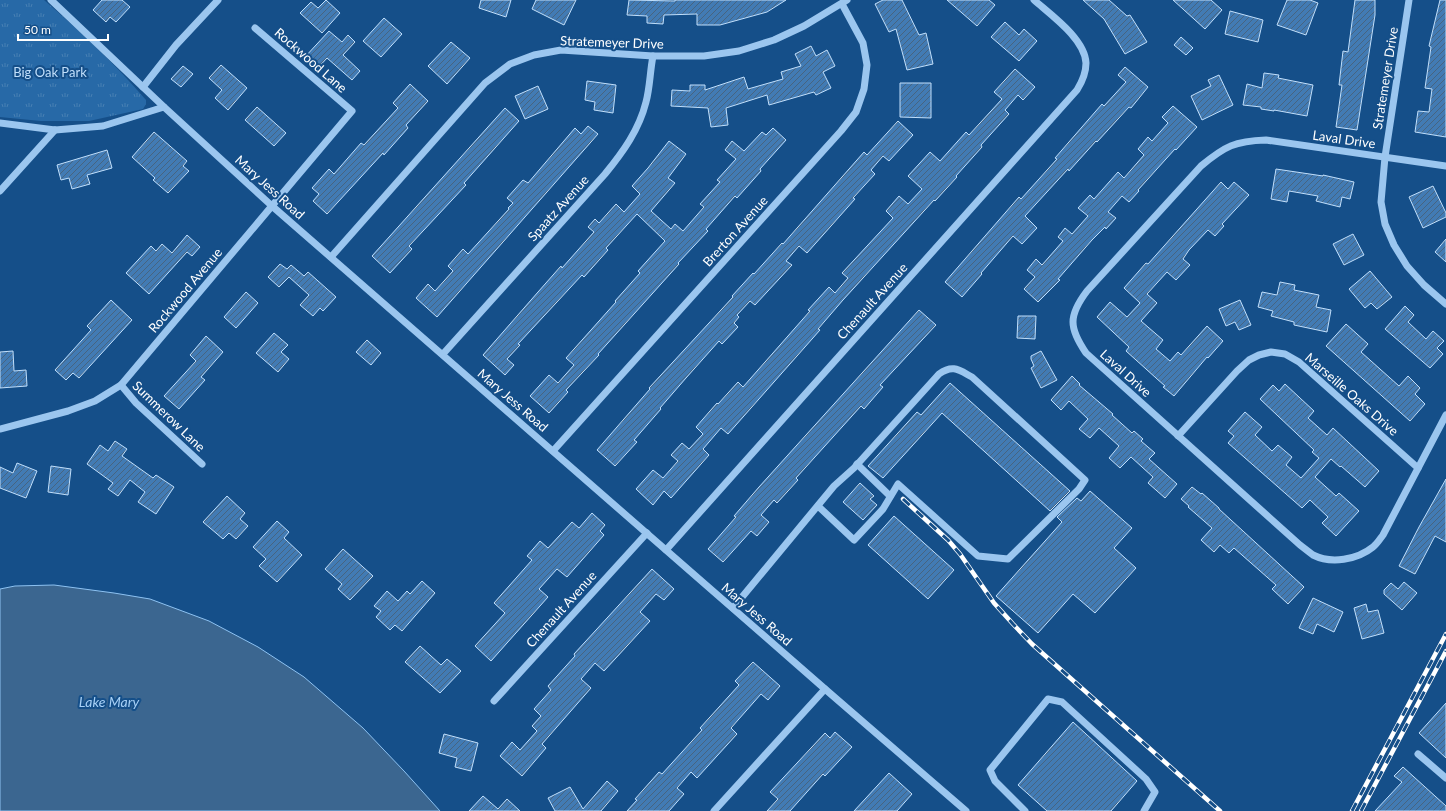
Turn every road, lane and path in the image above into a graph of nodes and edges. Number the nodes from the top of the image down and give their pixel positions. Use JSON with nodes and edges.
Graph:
{"nodes":[{"id":1,"x":51,"y":0,"type":"edge"},
{"id":2,"x":218,"y":0,"type":"edge"},
{"id":3,"x":1034,"y":0,"type":"edge"},
{"id":4,"x":1408,"y":0,"type":"edge"},
{"id":5,"x":844,"y":2,"type":"edge"},
{"id":6,"x":255,"y":28,"type":"dead end"},
{"id":7,"x":653,"y":56,"type":"junction"},
{"id":8,"x":143,"y":87,"type":"junction"},
{"id":9,"x":164,"y":107,"type":"junction"},
{"id":10,"x":352,"y":111,"type":"joint"},
{"id":11,"x":0,"y":124,"type":"edge"},
{"id":12,"x":56,"y":130,"type":"junction"},
{"id":13,"x":1385,"y":157,"type":"junction"},
{"id":14,"x":1446,"y":166,"type":"edge"},
{"id":15,"x":0,"y":191,"type":"edge"},
{"id":16,"x":272,"y":206,"type":"junction"},
{"id":17,"x":331,"y":257,"type":"junction"},
{"id":18,"x":1446,"y":304,"type":"edge"},
{"id":19,"x":443,"y":354,"type":"junction"},
{"id":20,"x":121,"y":385,"type":"junction"},
{"id":21,"x":1446,"y":415,"type":"edge"},
{"id":22,"x":0,"y":429,"type":"edge"},
{"id":23,"x":1178,"y":436,"type":"junction"},
{"id":24,"x":554,"y":451,"type":"junction"},
{"id":25,"x":202,"y":464,"type":"dead end"},
{"id":26,"x":857,"y":464,"type":"junction"},
{"id":27,"x":1418,"y":468,"type":"junction"},
{"id":28,"x":890,"y":496,"type":"junction"},
{"id":29,"x":818,"y":506,"type":"junction"},
{"id":30,"x":647,"y":533,"type":"junction"},
{"id":31,"x":666,"y":550,"type":"junction"},
{"id":32,"x":733,"y":608,"type":"junction"},
{"id":33,"x":825,"y":689,"type":"junction"},
{"id":34,"x":494,"y":701,"type":"dead end"},
{"id":35,"x":1418,"y":754,"type":"dead end"},
{"id":36,"x":1446,"y":778,"type":"edge"},
{"id":37,"x":961,"y":809,"type":"edge"},
{"id":38,"x":714,"y":811,"type":"edge"},
{"id":39,"x":1026,"y":811,"type":"edge"},
{"id":40,"x":1144,"y":811,"type":"edge"}],
"edges":[{"from":1,"to":8,"type":"street","name":"Mary Jess Road"},
{"from":2,"to":8,"type":"street"},
{"from":3,"to":31,"type":"street","name":"Chenault Avenue"},
{"from":4,"to":13,"type":"street","name":"Stratemeyer Drive"},
{"from":5,"to":7,"type":"street","name":"Stratemeyer Drive"},
{"from":5,"to":24,"type":"street","name":"Brerton Avenue"},
{"from":6,"to":10,"type":"street","name":"Rockwood Lane"},
{"from":7,"to":17,"type":"street","name":"Stratemeyer Drive"},
{"from":7,"to":19,"type":"street","name":"Spaatz Avenue"},
{"from":8,"to":9,"type":"street","name":"Mary Jess Road"},
{"from":9,"to":12,"type":"street"},
{"from":9,"to":16,"type":"street","name":"Mary Jess Road"},
{"from":10,"to":16,"type":"street","name":"Rockwood Avenue"},
{"from":11,"to":12,"type":"street"},
{"from":12,"to":15,"type":"street"},
{"from":13,"to":14,"type":"street","name":"Laval Drive"},
{"from":13,"to":18,"type":"street","name":"Stratemeyer Drive"},
{"from":13,"to":23,"type":"street","name":"Laval Drive"},
{"from":16,"to":17,"type":"street","name":"Mary Jess Road"},
{"from":16,"to":20,"type":"street","name":"Rockwood Avenue"},
{"from":17,"to":19,"type":"street","name":"Mary Jess Road"},
{"from":19,"to":24,"type":"street","name":"Mary Jess Road"},
{"from":20,"to":22,"type":"street","name":"Rockwood Avenue"},
{"from":20,"to":25,"type":"street","name":"Summerow Lane"},
{"from":21,"to":27,"type":"street","name":"Laval Drive"},
{"from":23,"to":27,"type":"street","name":"Marseille Oaks Drive"},
{"from":23,"to":27,"type":"street","name":"Laval Drive"},
{"from":24,"to":30,"type":"street","name":"Mary Jess Road"},
{"from":26,"to":28,"type":"street"},
{"from":26,"to":28,"type":"street"},
{"from":26,"to":29,"type":"street"},
{"from":28,"to":29,"type":"street"},
{"from":29,"to":32,"type":"street"},
{"from":30,"to":31,"type":"street","name":"Mary Jess Road"},
{"from":30,"to":34,"type":"street","name":"Chenault Avenue"},
{"from":31,"to":32,"type":"street","name":"Mary Jess Road"},
{"from":32,"to":33,"type":"street","name":"Mary Jess Road"},
{"from":33,"to":37,"type":"street","name":"Mary Jess Road"},
{"from":33,"to":38,"type":"street"},
{"from":35,"to":36,"type":"street"},
{"from":39,"to":40,"type":"street"}]}
